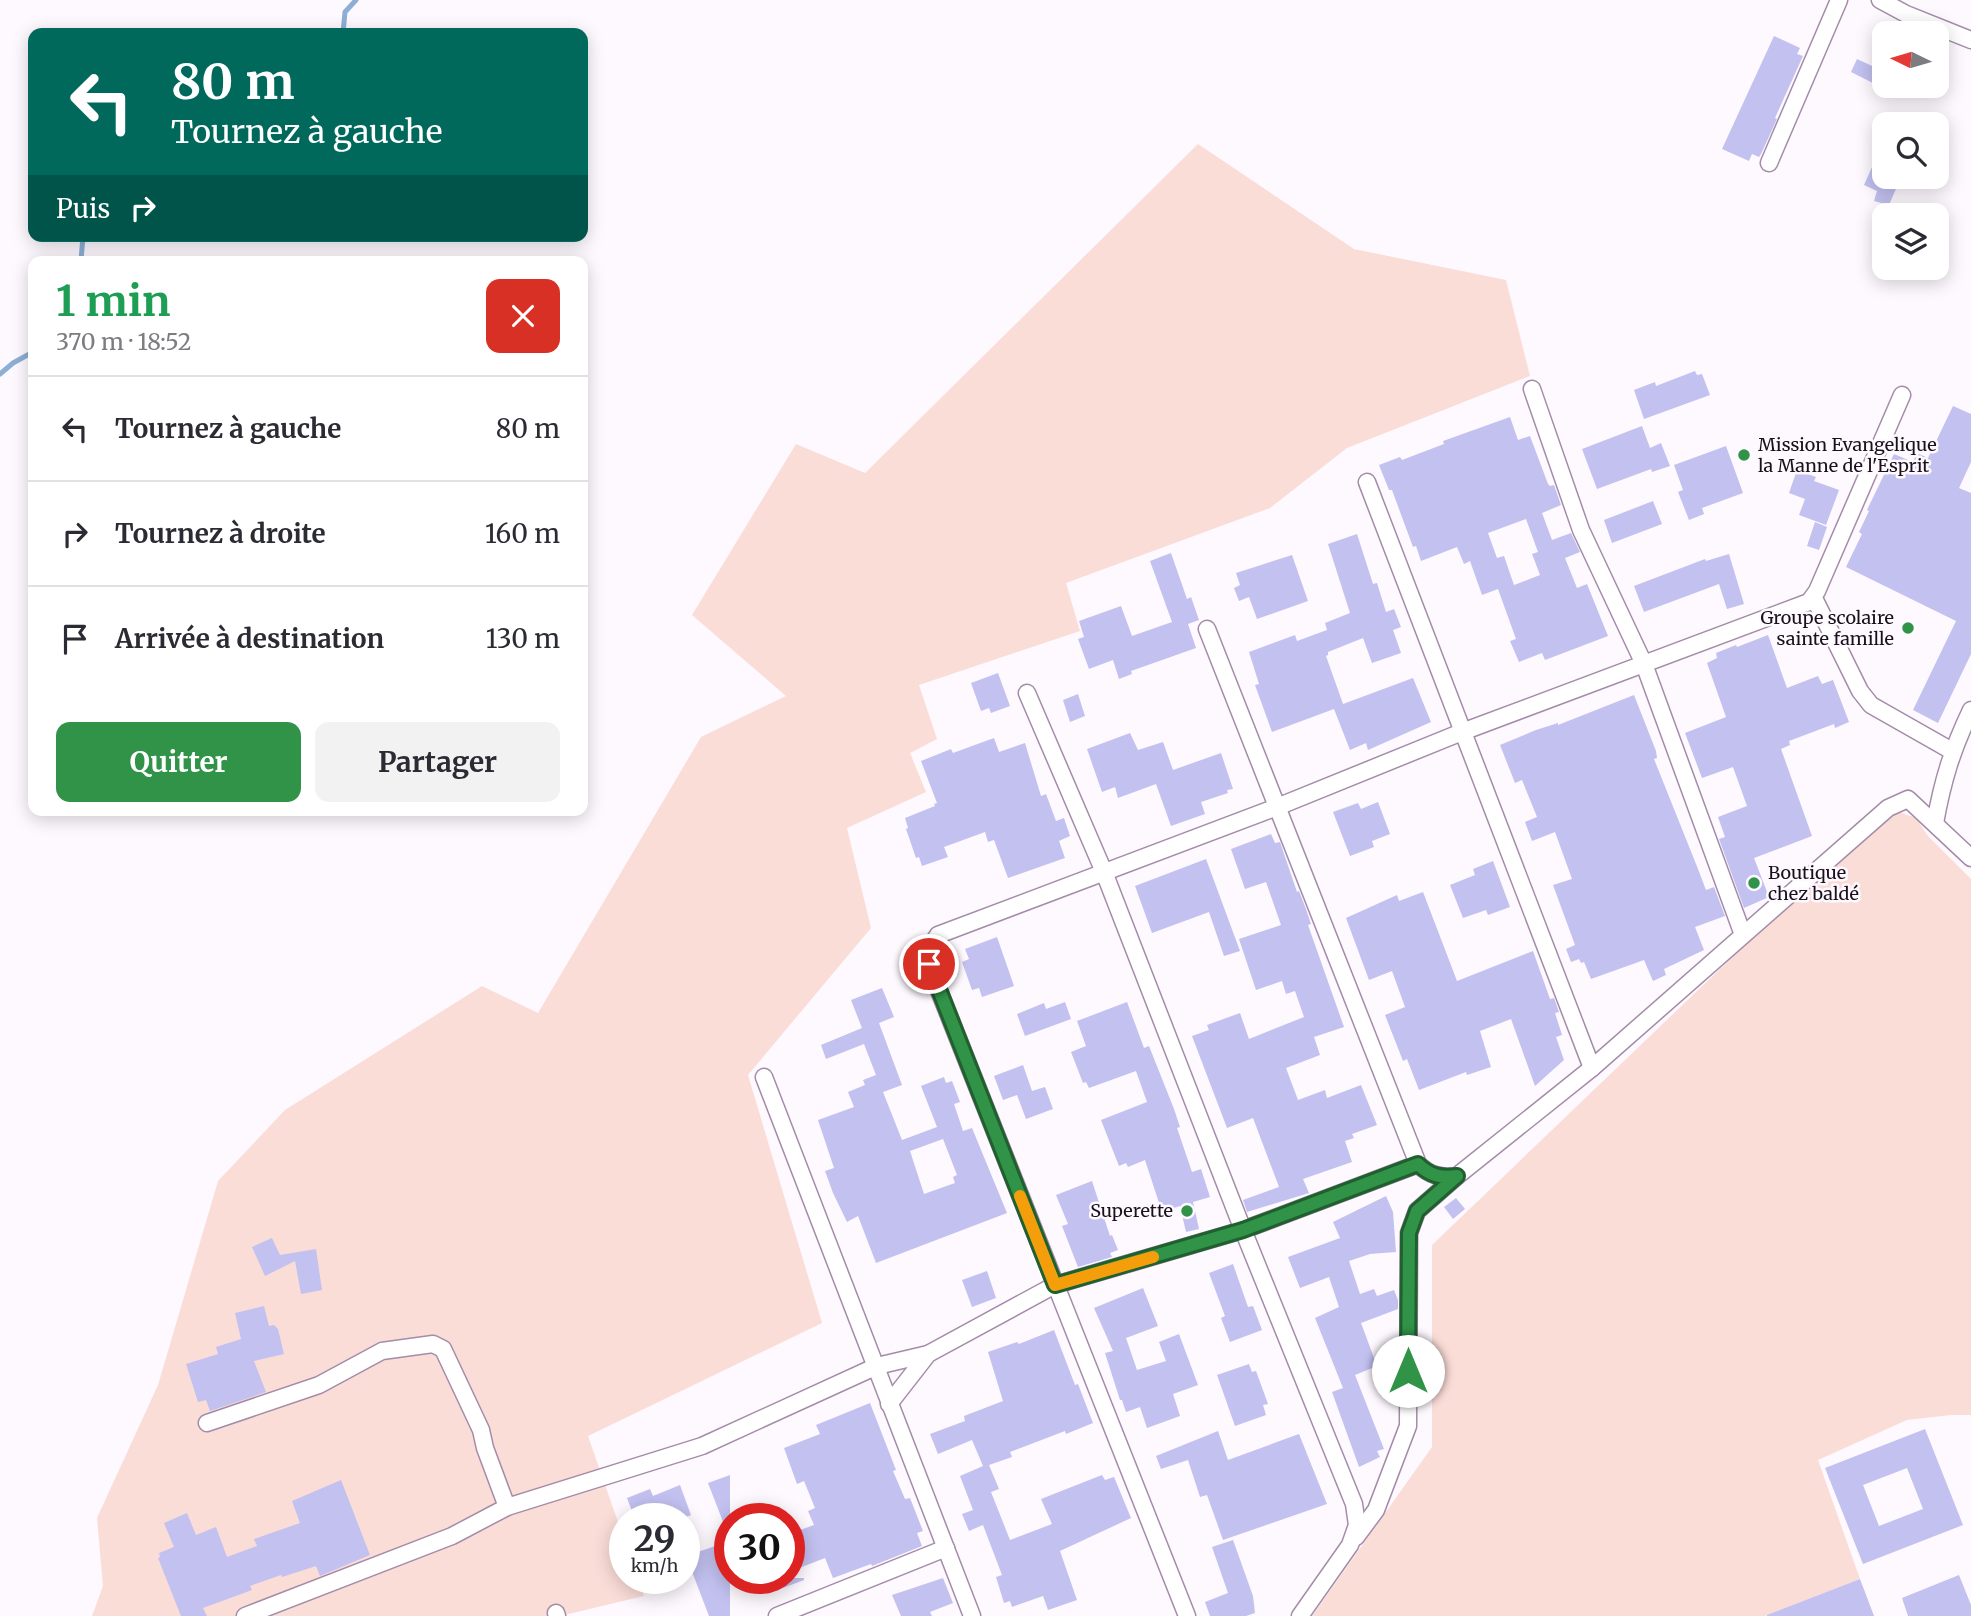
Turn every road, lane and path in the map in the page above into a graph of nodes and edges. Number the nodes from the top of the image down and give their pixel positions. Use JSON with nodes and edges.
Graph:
{"nodes":[{"id":1,"x":1839,"y":0,"type":"edge"},
{"id":2,"x":1880,"y":0,"type":"edge"},
{"id":3,"x":1971,"y":40,"type":"edge"},
{"id":4,"x":1769,"y":163,"type":"dead end"},
{"id":5,"x":1532,"y":390,"type":"dead end"},
{"id":6,"x":1902,"y":395,"type":"dead end"},
{"id":7,"x":1367,"y":482,"type":"dead end"},
{"id":8,"x":1814,"y":598,"type":"junction"},
{"id":9,"x":1207,"y":629,"type":"dead end"},
{"id":10,"x":1644,"y":664,"type":"junction"},
{"id":11,"x":1027,"y":693,"type":"dead end"},
{"id":12,"x":1971,"y":710,"type":"edge"},
{"id":13,"x":1462,"y":732,"type":"junction"},
{"id":14,"x":1952,"y":751,"type":"junction"},
{"id":15,"x":1277,"y":807,"type":"junction"},
{"id":16,"x":1935,"y":823,"type":"junction"},
{"id":17,"x":1971,"y":858,"type":"edge"},
{"id":18,"x":1104,"y":872,"type":"junction"},
{"id":19,"x":1743,"y":935,"type":"junction"},
{"id":20,"x":1591,"y":1068,"type":"junction"},
{"id":21,"x":764,"y":1077,"type":"dead end"},
{"id":22,"x":1418,"y":1164,"type":"junction"},
{"id":23,"x":1457,"y":1176,"type":"junction"},
{"id":24,"x":1243,"y":1230,"type":"junction"},
{"id":25,"x":1055,"y":1285,"type":"junction"},
{"id":26,"x":928,"y":1354,"type":"junction"},
{"id":27,"x":877,"y":1366,"type":"junction"},
{"id":28,"x":889,"y":1404,"type":"junction"},
{"id":29,"x":207,"y":1423,"type":"dead end"},
{"id":30,"x":507,"y":1507,"type":"junction"},
{"id":31,"x":1350,"y":1545,"type":"junction"},
{"id":32,"x":946,"y":1548,"type":"junction"},
{"id":33,"x":244,"y":1616,"type":"edge"},
{"id":34,"x":777,"y":1616,"type":"edge"},
{"id":35,"x":972,"y":1616,"type":"edge"},
{"id":36,"x":1187,"y":1616,"type":"edge"},
{"id":37,"x":1300,"y":1616,"type":"edge"}],
"edges":[{"from":1,"to":4,"type":"street"},
{"from":2,"to":3,"type":"street"},
{"from":5,"to":10,"type":"street"},
{"from":6,"to":8,"type":"street"},
{"from":7,"to":13,"type":"street"},
{"from":8,"to":10,"type":"street"},
{"from":8,"to":14,"type":"street"},
{"from":9,"to":15,"type":"street"},
{"from":10,"to":13,"type":"street"},
{"from":10,"to":19,"type":"street"},
{"from":11,"to":18,"type":"street"},
{"from":12,"to":14,"type":"street"},
{"from":13,"to":15,"type":"street"},
{"from":13,"to":20,"type":"street"},
{"from":14,"to":16,"type":"street"},
{"from":15,"to":18,"type":"street"},
{"from":15,"to":22,"type":"street"},
{"from":16,"to":17,"type":"street"},
{"from":16,"to":19,"type":"street"},
{"from":18,"to":24,"type":"street"},
{"from":18,"to":25,"type":"street"},
{"from":19,"to":20,"type":"street"},
{"from":20,"to":23,"type":"street"},
{"from":21,"to":27,"type":"street"},
{"from":22,"to":23,"type":"street"},
{"from":22,"to":24,"type":"street"},
{"from":23,"to":31,"type":"street"},
{"from":24,"to":25,"type":"street"},
{"from":24,"to":31,"type":"street"},
{"from":25,"to":26,"type":"street"},
{"from":25,"to":36,"type":"street"},
{"from":26,"to":27,"type":"street"},
{"from":26,"to":28,"type":"street"},
{"from":27,"to":28,"type":"street"},
{"from":27,"to":30,"type":"street"},
{"from":28,"to":32,"type":"street"},
{"from":29,"to":30,"type":"street"},
{"from":30,"to":33,"type":"street"},
{"from":31,"to":37,"type":"street"},
{"from":32,"to":34,"type":"street"},
{"from":32,"to":35,"type":"street"}]}
